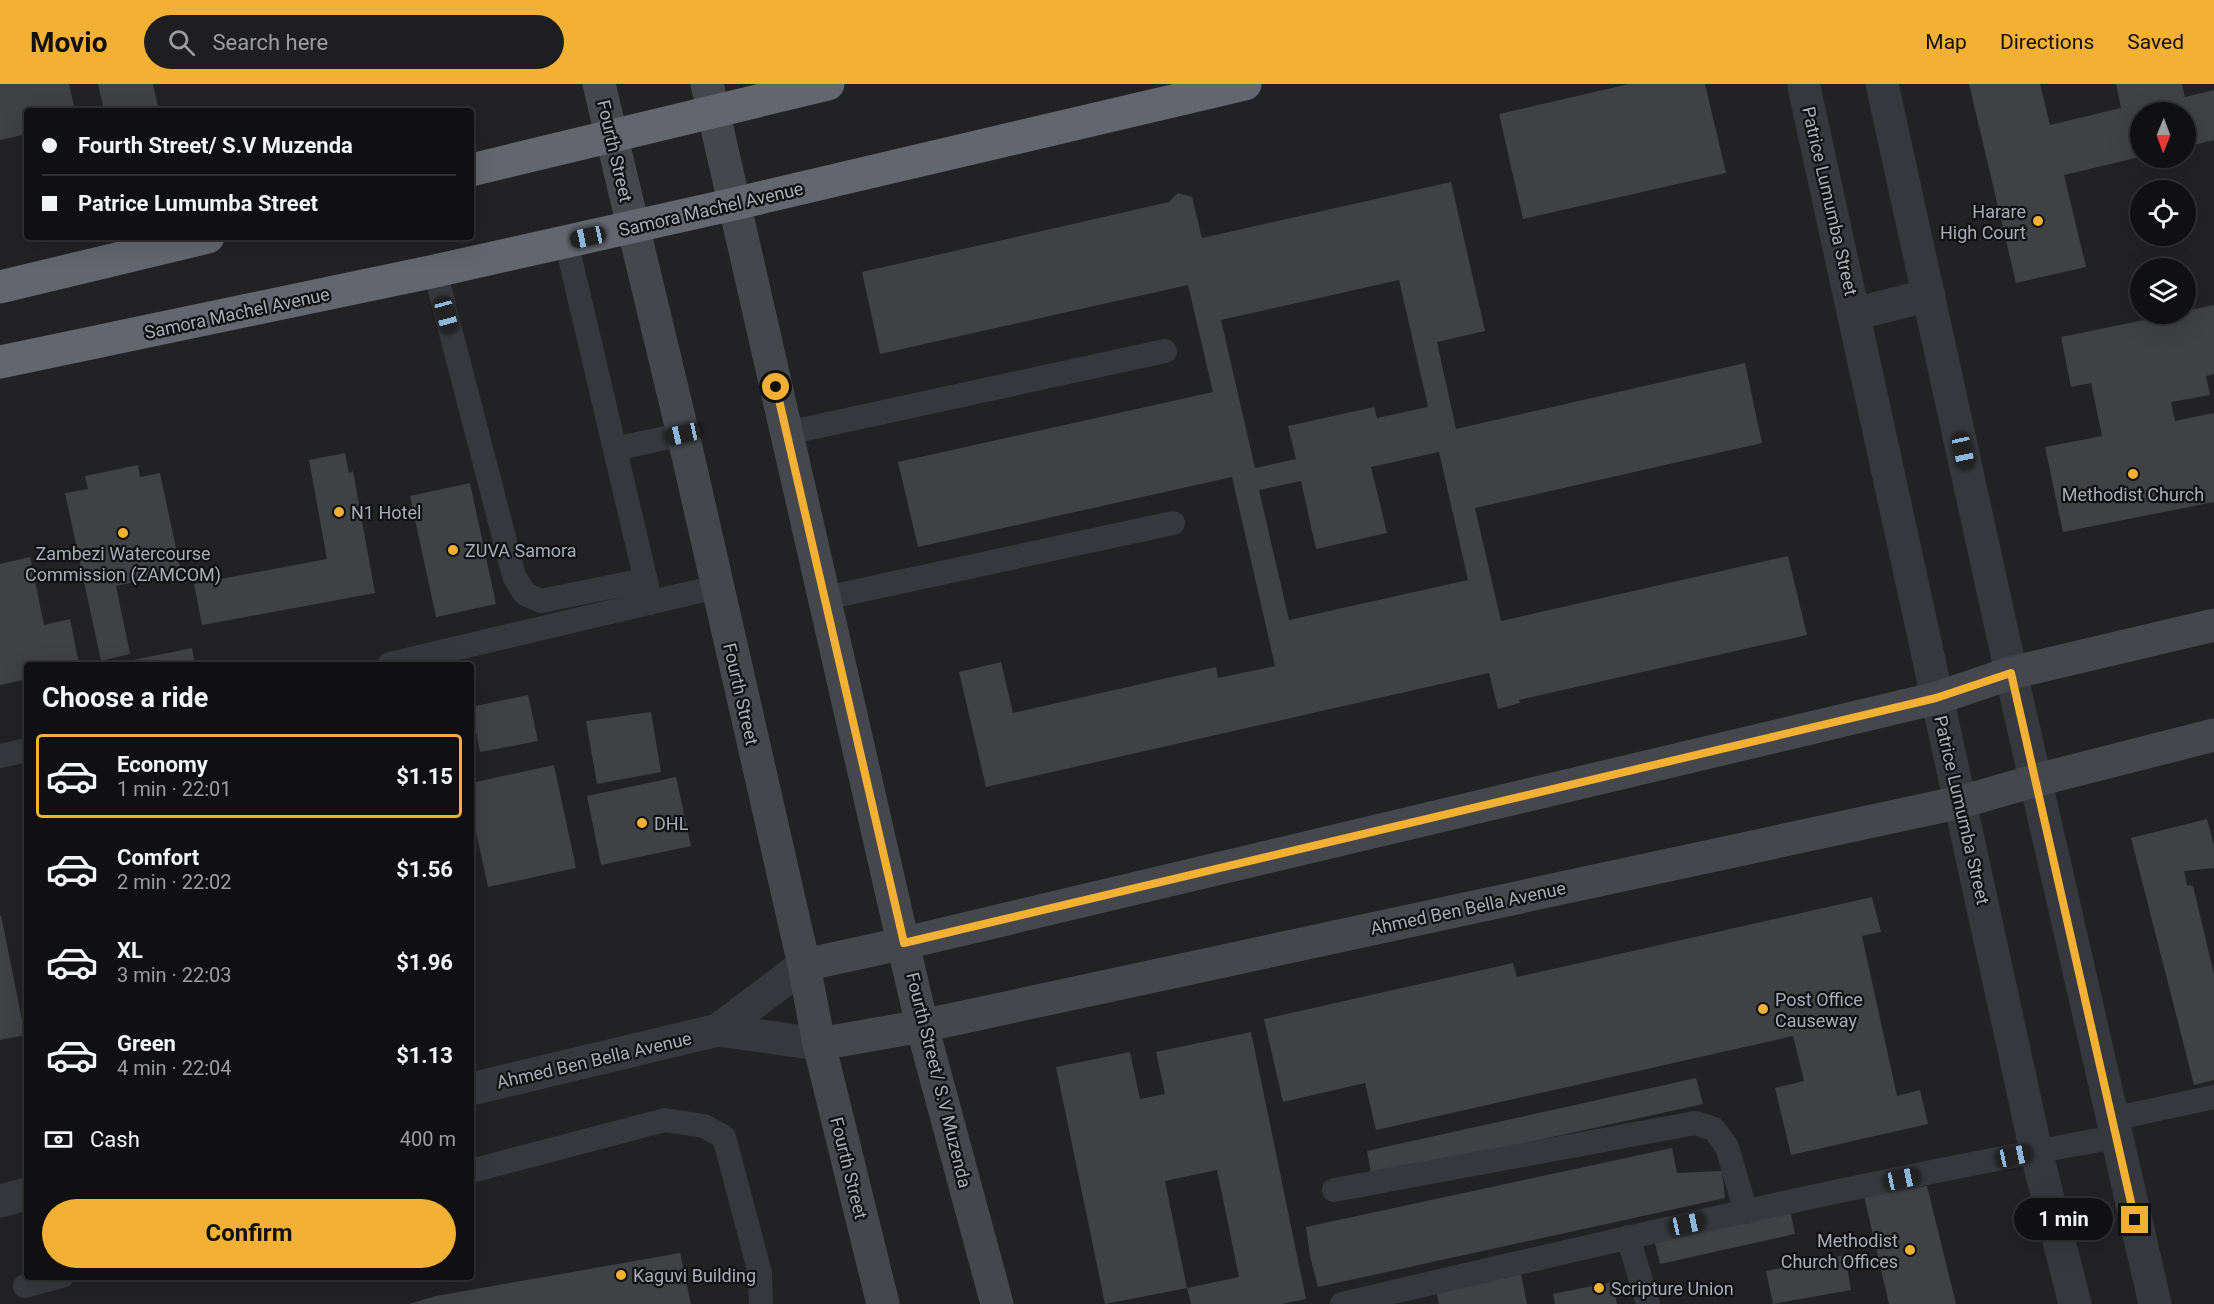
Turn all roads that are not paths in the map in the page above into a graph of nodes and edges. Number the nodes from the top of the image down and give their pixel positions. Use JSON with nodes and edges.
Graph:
{"nodes":[{"id":1,"x":599,"y":84,"type":"edge"},
{"id":2,"x":828,"y":84,"type":"edge"},
{"id":3,"x":1245,"y":84,"type":"edge"},
{"id":4,"x":1882,"y":84,"type":"edge"},
{"id":5,"x":1804,"y":87,"type":"dead end"},
{"id":6,"x":710,"y":98,"type":"edge"},
{"id":7,"x":609,"y":135,"type":"junction"},
{"id":8,"x":474,"y":169,"type":"edge"},
{"id":9,"x":734,"y":204,"type":"junction"},
{"id":10,"x":633,"y":227,"type":"junction"},
{"id":11,"x":196,"y":240,"type":"edge"},
{"id":12,"x":566,"y":241,"type":"junction"},
{"id":13,"x":435,"y":271,"type":"junction"},
{"id":14,"x":0,"y":287,"type":"edge"},
{"id":15,"x":1929,"y":295,"type":"junction"},
{"id":16,"x":1856,"y":314,"type":"junction"},
{"id":17,"x":1165,"y":351,"type":"dead end"},
{"id":18,"x":0,"y":362,"type":"edge"},
{"id":19,"x":787,"y":433,"type":"junction"},
{"id":20,"x":683,"y":434,"type":"junction"},
{"id":21,"x":615,"y":450,"type":"junction"},
{"id":22,"x":1173,"y":523,"type":"dead end"},
{"id":23,"x":716,"y":587,"type":"junction"},
{"id":24,"x":648,"y":592,"type":"junction"},
{"id":25,"x":825,"y":598,"type":"junction"},
{"id":26,"x":2214,"y":625,"type":"edge"},
{"id":27,"x":397,"y":662,"type":"edge"},
{"id":28,"x":2011,"y":673,"type":"junction"},
{"id":29,"x":1936,"y":698,"type":"junction"},
{"id":30,"x":2214,"y":735,"type":"edge"},
{"id":31,"x":24,"y":751,"type":"edge"},
{"id":32,"x":0,"y":756,"type":"edge"},
{"id":33,"x":2037,"y":780,"type":"junction"},
{"id":34,"x":1961,"y":802,"type":"junction"},
{"id":35,"x":904,"y":943,"type":"junction"},
{"id":36,"x":804,"y":965,"type":"junction"},
{"id":37,"x":922,"y":1026,"type":"junction"},
{"id":38,"x":718,"y":1030,"type":"junction"},
{"id":39,"x":819,"y":1044,"type":"junction"},
{"id":40,"x":474,"y":1088,"type":"edge"},
{"id":41,"x":2214,"y":1097,"type":"edge"},
{"id":42,"x":2114,"y":1128,"type":"junction"},
{"id":43,"x":2036,"y":1151,"type":"junction"},
{"id":44,"x":474,"y":1170,"type":"edge"},
{"id":45,"x":1334,"y":1190,"type":"dead end"},
{"id":46,"x":24,"y":1195,"type":"edge"},
{"id":47,"x":0,"y":1201,"type":"edge"},
{"id":48,"x":1746,"y":1212,"type":"junction"},
{"id":49,"x":1628,"y":1237,"type":"junction"},
{"id":50,"x":47,"y":1280,"type":"edge"},
{"id":51,"x":25,"y":1286,"type":"dead end"},
{"id":52,"x":761,"y":1304,"type":"edge"},
{"id":53,"x":883,"y":1304,"type":"edge"},
{"id":54,"x":998,"y":1304,"type":"edge"},
{"id":55,"x":1342,"y":1304,"type":"edge"},
{"id":56,"x":1648,"y":1304,"type":"edge"},
{"id":57,"x":2075,"y":1304,"type":"edge"},
{"id":58,"x":2155,"y":1304,"type":"edge"}],
"edges":[{"from":1,"to":7,"type":"street","name":"Fourth Street"},
{"from":2,"to":6,"type":"highway"},
{"from":3,"to":9,"type":"highway","name":"Samora Machel Avenue"},
{"from":4,"to":15,"type":"street"},
{"from":5,"to":16,"type":"street","name":"Patrice Lumumba Street"},
{"from":6,"to":7,"type":"highway"},
{"from":6,"to":9,"type":"street","name":"Fourth Street/ S.V Muzenda"},
{"from":7,"to":8,"type":"highway"},
{"from":7,"to":10,"type":"street","name":"Fourth Street"},
{"from":9,"to":10,"type":"highway","name":"Samora Machel Avenue"},
{"from":9,"to":19,"type":"street","name":"Fourth Street/ S.V Muzenda"},
{"from":10,"to":12,"type":"highway","name":"Samora Machel Avenue"},
{"from":10,"to":20,"type":"street","name":"Fourth Street"},
{"from":11,"to":14,"type":"highway"},
{"from":12,"to":13,"type":"highway","name":"Samora Machel Avenue"},
{"from":12,"to":21,"type":"lane"},
{"from":13,"to":18,"type":"highway","name":"Samora Machel Avenue"},
{"from":13,"to":24,"type":"lane"},
{"from":15,"to":16,"type":"street","name":"Patrice Lumumba Street"},
{"from":15,"to":28,"type":"street"},
{"from":16,"to":29,"type":"street","name":"Patrice Lumumba Street"},
{"from":17,"to":19,"type":"lane"},
{"from":19,"to":25,"type":"street","name":"Fourth Street/ S.V Muzenda"},
{"from":20,"to":21,"type":"lane"},
{"from":20,"to":23,"type":"street","name":"Fourth Street"},
{"from":21,"to":24,"type":"lane"},
{"from":22,"to":25,"type":"lane"},
{"from":23,"to":24,"type":"lane"},
{"from":23,"to":36,"type":"street","name":"Fourth Street"},
{"from":24,"to":27,"type":"lane"},
{"from":25,"to":35,"type":"street","name":"Fourth Street/ S.V Muzenda"},
{"from":26,"to":28,"type":"street","name":"Ahmed Ben Bella Avenue"},
{"from":28,"to":29,"type":"street","name":"Ahmed Ben Bella Avenue"},
{"from":28,"to":33,"type":"street"},
{"from":29,"to":34,"type":"street","name":"Patrice Lumumba Street"},
{"from":29,"to":35,"type":"street","name":"Ahmed Ben Bella Avenue"},
{"from":30,"to":33,"type":"street","name":"Ahmed Ben Bella Avenue"},
{"from":31,"to":32,"type":"lane"},
{"from":33,"to":34,"type":"street","name":"Ahmed Ben Bella Avenue"},
{"from":33,"to":42,"type":"street"},
{"from":34,"to":37,"type":"street","name":"Ahmed Ben Bella Avenue"},
{"from":34,"to":43,"type":"street","name":"Patrice Lumumba Street"},
{"from":35,"to":36,"type":"street","name":"Ahmed Ben Bella Avenue"},
{"from":35,"to":37,"type":"street","name":"Fourth Street/ S.V Muzenda"},
{"from":36,"to":38,"type":"street","name":"Ahmed Ben Bella Avenue"},
{"from":36,"to":39,"type":"street","name":"Fourth Street"},
{"from":37,"to":39,"type":"street","name":"Ahmed Ben Bella Avenue"},
{"from":37,"to":54,"type":"street","name":"Fourth Street/ S.V Muzenda"},
{"from":38,"to":39,"type":"street","name":"Ahmed Ben Bella Avenue"},
{"from":38,"to":40,"type":"street","name":"Ahmed Ben Bella Avenue"},
{"from":39,"to":53,"type":"street","name":"Fourth Street"},
{"from":41,"to":42,"type":"lane"},
{"from":42,"to":43,"type":"lane"},
{"from":42,"to":58,"type":"street"},
{"from":43,"to":48,"type":"lane"},
{"from":43,"to":57,"type":"street","name":"Patrice Lumumba Street"},
{"from":44,"to":52,"type":"lane"},
{"from":45,"to":48,"type":"lane"},
{"from":46,"to":47,"type":"street"},
{"from":48,"to":49,"type":"lane"},
{"from":49,"to":55,"type":"lane"},
{"from":49,"to":56,"type":"lane"},
{"from":50,"to":51,"type":"lane"}]}
